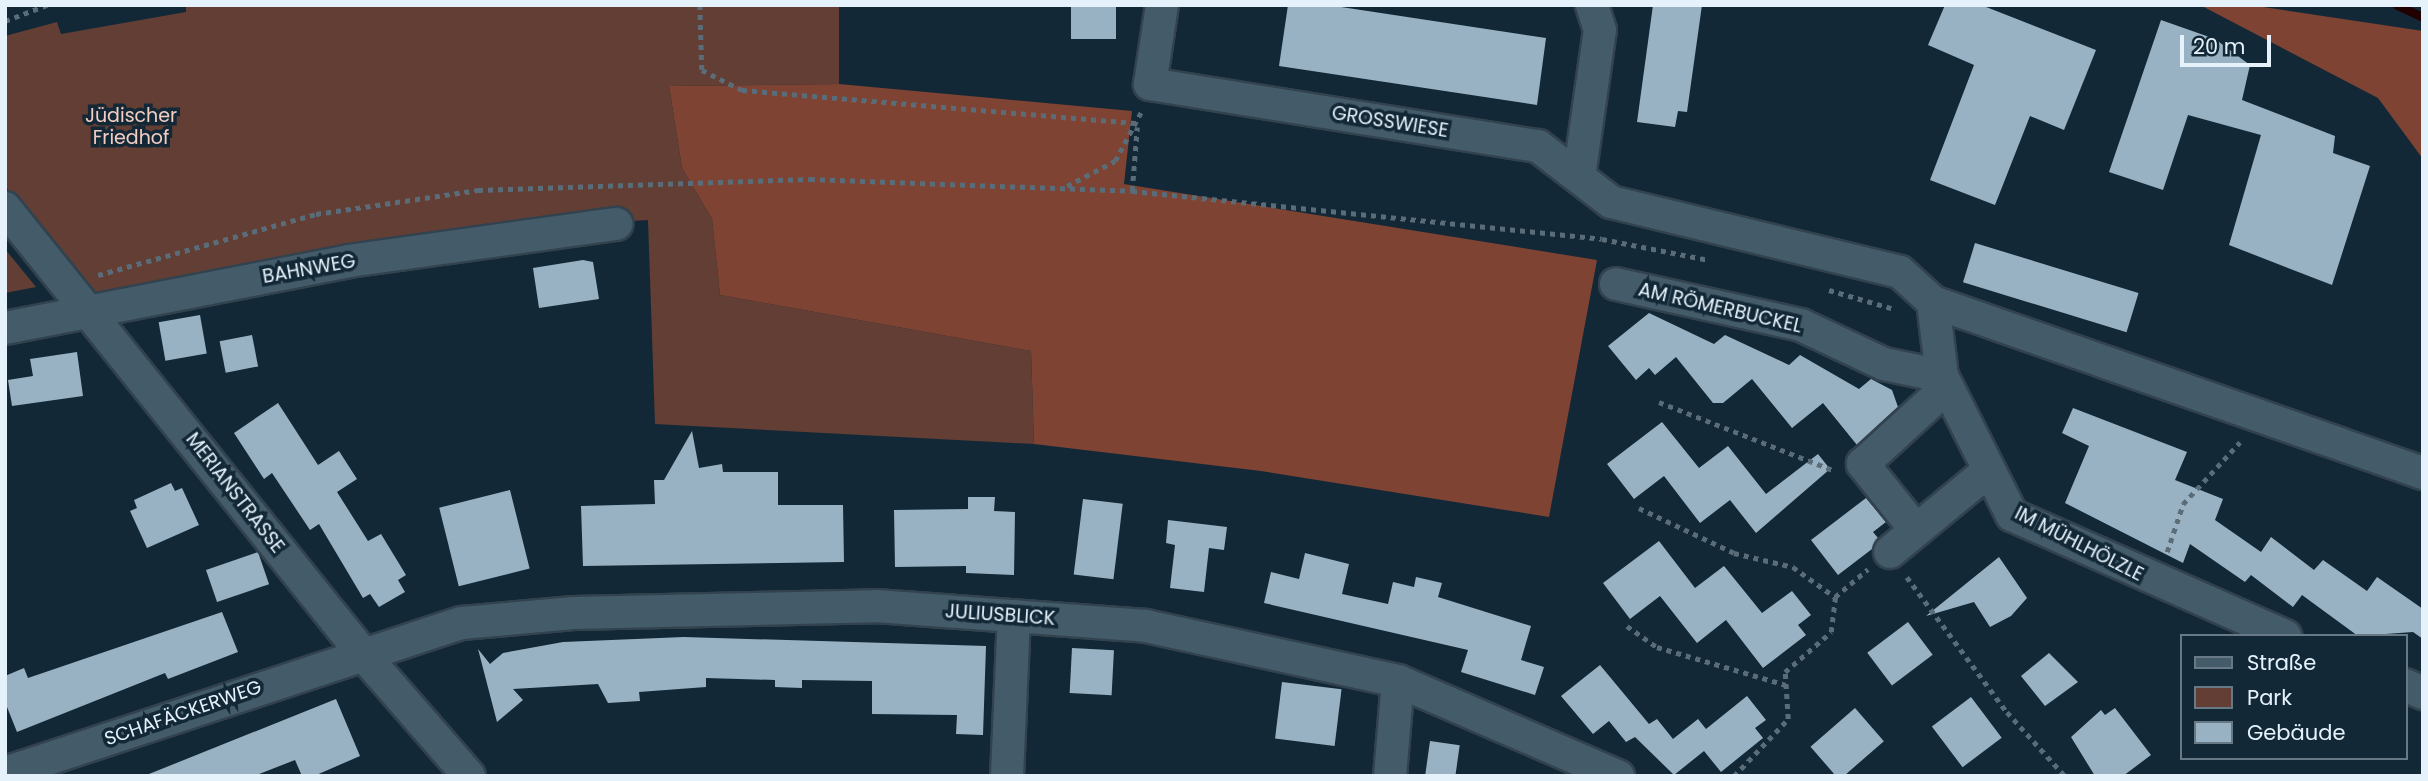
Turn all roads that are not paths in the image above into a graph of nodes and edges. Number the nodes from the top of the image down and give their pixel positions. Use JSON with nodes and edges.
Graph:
{"nodes":[{"id":1,"x":1162,"y":5,"type":"edge"},
{"id":2,"x":1592,"y":5,"type":"edge"},
{"id":3,"x":1579,"y":177,"type":"junction"},
{"id":4,"x":5,"y":208,"type":"edge"},
{"id":5,"x":616,"y":224,"type":"dead end"},
{"id":6,"x":1616,"y":284,"type":"dead end"},
{"id":7,"x":1933,"y":302,"type":"junction"},
{"id":8,"x":89,"y":310,"type":"junction"},
{"id":9,"x":5,"y":328,"type":"edge"},
{"id":10,"x":1944,"y":382,"type":"junction"},
{"id":11,"x":1986,"y":473,"type":"junction"},
{"id":12,"x":2423,"y":473,"type":"edge"},
{"id":13,"x":1916,"y":530,"type":"junction"},
{"id":14,"x":1896,"y":561,"type":"road end"},
{"id":15,"x":1014,"y":616,"type":"junction"},
{"id":16,"x":2281,"y":634,"type":"edge"},
{"id":17,"x":362,"y":653,"type":"junction"},
{"id":18,"x":1398,"y":681,"type":"junction"},
{"id":19,"x":2407,"y":686,"type":"edge"},
{"id":20,"x":2423,"y":693,"type":"edge"},
{"id":21,"x":5,"y":773,"type":"edge"},
{"id":22,"x":469,"y":776,"type":"edge"},
{"id":23,"x":1007,"y":776,"type":"edge"},
{"id":24,"x":1390,"y":776,"type":"edge"},
{"id":25,"x":1618,"y":776,"type":"edge"}],
"edges":[{"from":1,"to":3,"type":"street","name":"GROSSWIESE"},
{"from":2,"to":3,"type":"street"},
{"from":3,"to":7,"type":"street","name":"GROSSWIESE"},
{"from":4,"to":8,"type":"street","name":"MERIANSTRASSE"},
{"from":5,"to":8,"type":"street","name":"BAHNWEG"},
{"from":6,"to":10,"type":"street","name":"AM RÖMERBUCKEL"},
{"from":7,"to":10,"type":"street","name":"IM MÜHLHÖLZLE"},
{"from":7,"to":12,"type":"street"},
{"from":8,"to":9,"type":"street","name":"BAHNWEG"},
{"from":8,"to":17,"type":"street","name":"MERIANSTRASSE"},
{"from":10,"to":11,"type":"street","name":"IM MÜHLHÖLZLE"},
{"from":10,"to":13,"type":"street"},
{"from":11,"to":13,"type":"street"},
{"from":11,"to":16,"type":"street","name":"IM MÜHLHÖLZLE"},
{"from":13,"to":14,"type":"street"},
{"from":15,"to":17,"type":"street","name":"JULIUSBLICK"},
{"from":15,"to":18,"type":"street","name":"JULIUSBLICK"},
{"from":15,"to":23,"type":"street"},
{"from":17,"to":21,"type":"street","name":"SCHAFÄCKERWEG"},
{"from":17,"to":22,"type":"street","name":"MERIANSTRASSE"},
{"from":18,"to":24,"type":"street"},
{"from":18,"to":25,"type":"street","name":"JULIUSBLICK"},
{"from":19,"to":20,"type":"street"}]}
